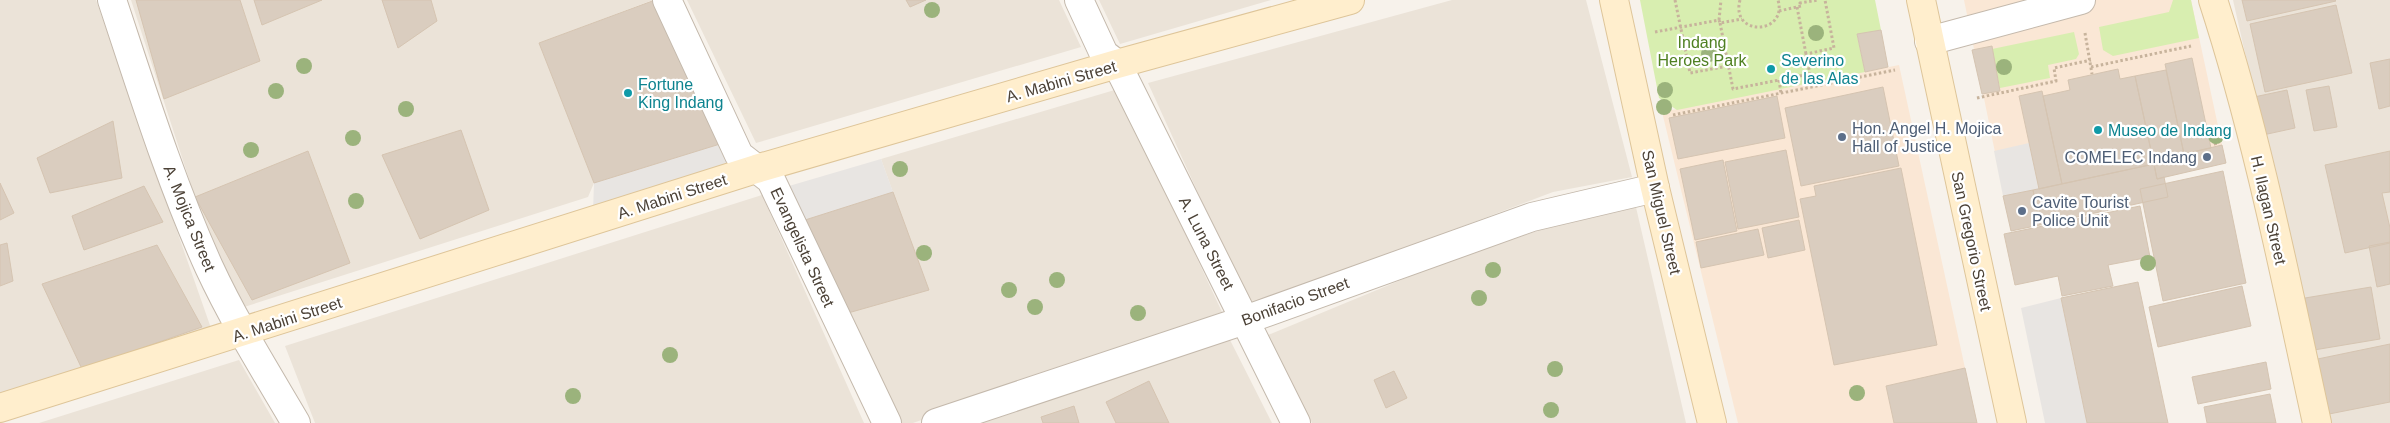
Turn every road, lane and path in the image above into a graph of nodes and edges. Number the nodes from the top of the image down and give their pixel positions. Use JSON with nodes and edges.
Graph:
{"nodes":[{"id":1,"x":112,"y":0,"type":"edge"},
{"id":2,"x":667,"y":0,"type":"edge"},
{"id":3,"x":1079,"y":0,"type":"edge"},
{"id":4,"x":1350,"y":0,"type":"edge"},
{"id":5,"x":1614,"y":0,"type":"edge"},
{"id":6,"x":1675,"y":0,"type":"edge"},
{"id":7,"x":1721,"y":0,"type":"edge"},
{"id":8,"x":1740,"y":0,"type":"edge"},
{"id":9,"x":1778,"y":0,"type":"edge"},
{"id":10,"x":1818,"y":0,"type":"edge"},
{"id":11,"x":1825,"y":0,"type":"edge"},
{"id":12,"x":1921,"y":0,"type":"edge"},
{"id":13,"x":2081,"y":0,"type":"edge"},
{"id":14,"x":2213,"y":0,"type":"edge"},
{"id":15,"x":1800,"y":2,"type":"edge"},
{"id":16,"x":1797,"y":7,"type":"junction"},
{"id":17,"x":1779,"y":11,"type":"junction"},
{"id":18,"x":1742,"y":19,"type":"junction"},
{"id":19,"x":1720,"y":22,"type":"junction"},
{"id":20,"x":1680,"y":27,"type":"junction"},
{"id":21,"x":2085,"y":32,"type":"dead end"},
{"id":22,"x":1623,"y":39,"type":"junction"},
{"id":23,"x":1929,"y":40,"type":"junction"},
{"id":24,"x":2195,"y":45,"type":"dead end"},
{"id":25,"x":1806,"y":54,"type":"junction"},
{"id":26,"x":2090,"y":60,"type":"junction"},
{"id":27,"x":1117,"y":64,"type":"junction"},
{"id":28,"x":1728,"y":66,"type":"junction"},
{"id":29,"x":2091,"y":67,"type":"junction"},
{"id":30,"x":1895,"y":70,"type":"dead end"},
{"id":31,"x":2092,"y":74,"type":"dead end"},
{"id":32,"x":1778,"y":80,"type":"junction"},
{"id":33,"x":1781,"y":93,"type":"junction"},
{"id":34,"x":1943,"y":106,"type":"junction"},
{"id":35,"x":2210,"y":119,"type":"dead end"},
{"id":36,"x":1641,"y":121,"type":"junction"},
{"id":37,"x":2216,"y":147,"type":"dead end"},
{"id":38,"x":756,"y":169,"type":"junction"},
{"id":39,"x":1656,"y":188,"type":"junction"},
{"id":40,"x":1245,"y":320,"type":"junction"},
{"id":41,"x":243,"y":333,"type":"junction"},
{"id":42,"x":0,"y":408,"type":"edge"},
{"id":43,"x":296,"y":423,"type":"edge"},
{"id":44,"x":886,"y":423,"type":"edge"},
{"id":45,"x":936,"y":423,"type":"edge"},
{"id":46,"x":1296,"y":423,"type":"edge"},
{"id":47,"x":1712,"y":423,"type":"edge"},
{"id":48,"x":2012,"y":423,"type":"edge"},
{"id":49,"x":2317,"y":423,"type":"edge"}],
"edges":[{"from":1,"to":41,"type":"street","name":"A. Mojica Street"},
{"from":2,"to":38,"type":"street","name":"Evangelista Street"},
{"from":3,"to":27,"type":"street","name":"A. Luna Street"},
{"from":4,"to":27,"type":"main road","name":"A. Mabini Street"},
{"from":5,"to":22,"type":"main road","name":"San Miguel Street"},
{"from":6,"to":20,"type":"path"},
{"from":7,"to":19,"type":"path"},
{"from":8,"to":18,"type":"path"},
{"from":9,"to":17,"type":"path"},
{"from":10,"to":15,"type":"path"},
{"from":11,"to":25,"type":"path"},
{"from":12,"to":23,"type":"main road","name":"San Gregorio Street"},
{"from":13,"to":23,"type":"street"},
{"from":14,"to":49,"type":"main road","name":"H. Ilagan Street"},
{"from":15,"to":16,"type":"path"},
{"from":16,"to":17,"type":"path"},
{"from":16,"to":25,"type":"path"},
{"from":17,"to":18,"type":"path"},
{"from":18,"to":19,"type":"path"},
{"from":19,"to":20,"type":"path"},
{"from":19,"to":28,"type":"path"},
{"from":20,"to":22,"type":"path"},
{"from":20,"to":28,"type":"path"},
{"from":21,"to":26,"type":"path"},
{"from":22,"to":36,"type":"main road","name":"San Miguel Street"},
{"from":23,"to":34,"type":"main road","name":"San Gregorio Street"},
{"from":24,"to":29,"type":"path"},
{"from":25,"to":32,"type":"path"},
{"from":26,"to":29,"type":"path"},
{"from":26,"to":34,"type":"path"},
{"from":27,"to":38,"type":"main road","name":"A. Mabini Street"},
{"from":27,"to":40,"type":"street","name":"A. Luna Street"},
{"from":28,"to":32,"type":"path"},
{"from":29,"to":31,"type":"path"},
{"from":30,"to":33,"type":"path"},
{"from":32,"to":33,"type":"path"},
{"from":33,"to":36,"type":"path"},
{"from":34,"to":48,"type":"main road","name":"San Gregorio Street"},
{"from":35,"to":37,"type":"path"},
{"from":36,"to":39,"type":"main road","name":"San Miguel Street"},
{"from":38,"to":41,"type":"main road","name":"A. Mabini Street"},
{"from":38,"to":44,"type":"street","name":"Evangelista Street"},
{"from":39,"to":40,"type":"street","name":"Bonifacio Street"},
{"from":39,"to":47,"type":"main road","name":"San Miguel Street"},
{"from":40,"to":45,"type":"street","name":"Bonifacio Street"},
{"from":40,"to":46,"type":"street","name":"A. Luna Street"},
{"from":41,"to":42,"type":"main road","name":"A. Mabini Street"},
{"from":41,"to":43,"type":"street","name":"A. Mojica Street"}]}
